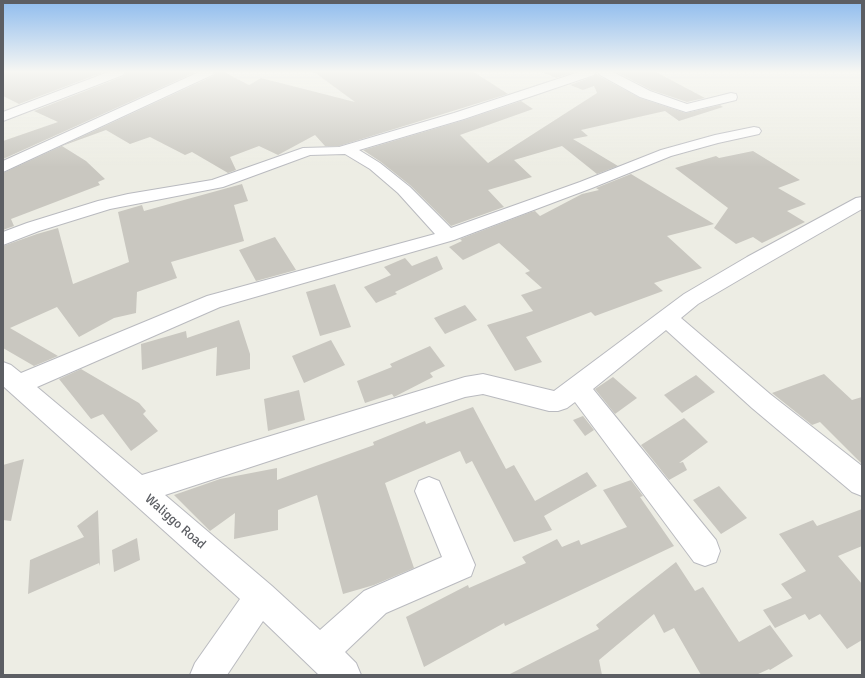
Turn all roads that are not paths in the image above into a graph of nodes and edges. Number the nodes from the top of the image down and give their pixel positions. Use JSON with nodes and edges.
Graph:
{"nodes":[{"id":1,"x":37,"y":104,"type":"edge"},
{"id":2,"x":140,"y":104,"type":"edge"},
{"id":3,"x":496,"y":104,"type":"edge"},
{"id":4,"x":673,"y":104,"type":"edge"},
{"id":5,"x":704,"y":104,"type":"edge"},
{"id":6,"x":3,"y":117,"type":"edge"},
{"id":7,"x":754,"y":132,"type":"dead end"},
{"id":8,"x":347,"y":149,"type":"junction"},
{"id":9,"x":3,"y":167,"type":"edge"},
{"id":10,"x":862,"y":202,"type":"edge"},
{"id":11,"x":448,"y":236,"type":"junction"},
{"id":12,"x":3,"y":239,"type":"edge"},
{"id":13,"x":667,"y":318,"type":"junction"},
{"id":14,"x":11,"y":379,"type":"edge"},
{"id":15,"x":578,"y":387,"type":"junction"},
{"id":16,"x":862,"y":483,"type":"edge"},
{"id":17,"x":138,"y":490,"type":"junction"},
{"id":18,"x":429,"y":491,"type":"dead end"},
{"id":19,"x":705,"y":551,"type":"dead end"},
{"id":20,"x":261,"y":597,"type":"junction"},
{"id":21,"x":320,"y":652,"type":"junction"},
{"id":22,"x":206,"y":675,"type":"edge"},
{"id":23,"x":344,"y":675,"type":"edge"}],
"edges":[{"from":1,"to":6,"type":"street"},
{"from":2,"to":9,"type":"street"},
{"from":3,"to":8,"type":"street"},
{"from":4,"to":5,"type":"street"},
{"from":7,"to":11,"type":"street"},
{"from":8,"to":11,"type":"street"},
{"from":8,"to":12,"type":"street"},
{"from":10,"to":13,"type":"street"},
{"from":11,"to":14,"type":"street"},
{"from":13,"to":15,"type":"street"},
{"from":13,"to":16,"type":"street"},
{"from":14,"to":17,"type":"street","name":"Waliggo Road"},
{"from":15,"to":17,"type":"street"},
{"from":15,"to":19,"type":"street"},
{"from":17,"to":20,"type":"street","name":"Waliggo Road"},
{"from":18,"to":21,"type":"street"},
{"from":20,"to":21,"type":"street","name":"Waliggo Road"},
{"from":20,"to":22,"type":"street"},
{"from":21,"to":23,"type":"street","name":"Waliggo Road"}]}
